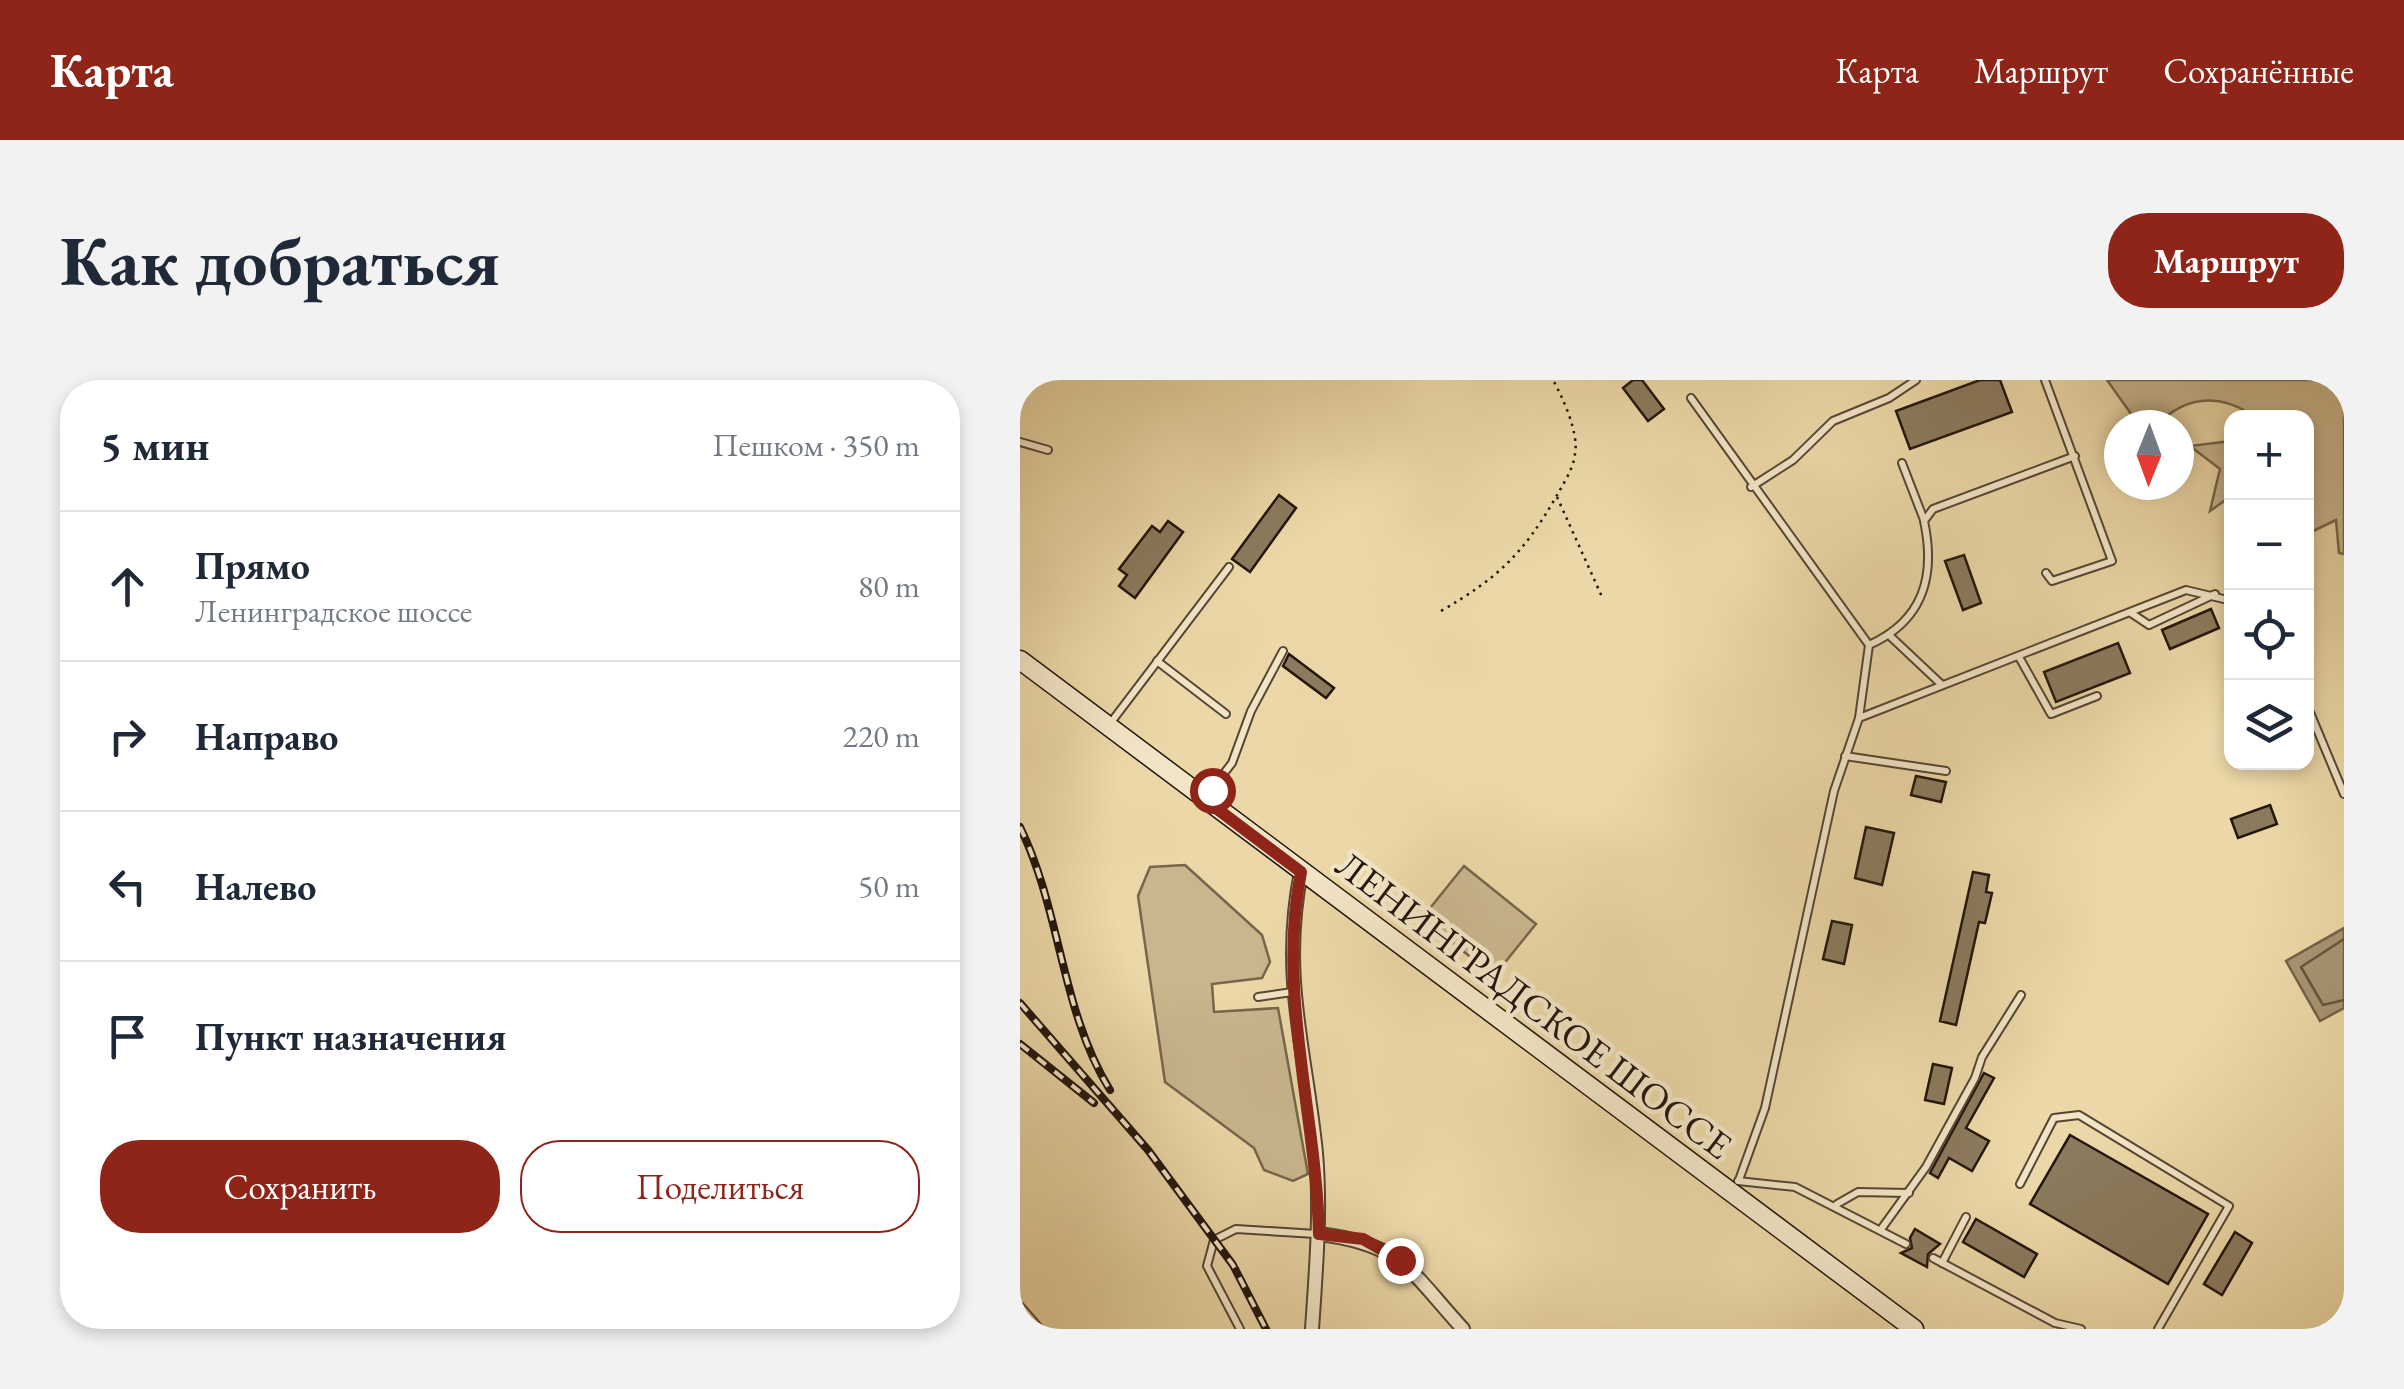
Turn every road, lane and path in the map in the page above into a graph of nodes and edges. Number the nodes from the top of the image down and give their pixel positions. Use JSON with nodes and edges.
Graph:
{"nodes":[{"id":1,"x":1553,"y":380,"type":"edge"},
{"id":2,"x":1916,"y":380,"type":"edge"},
{"id":3,"x":2045,"y":380,"type":"edge"},
{"id":4,"x":1691,"y":398,"type":"dead end"},
{"id":5,"x":1020,"y":442,"type":"edge"},
{"id":6,"x":1048,"y":450,"type":"dead end"},
{"id":7,"x":2075,"y":456,"type":"junction"},
{"id":8,"x":1902,"y":464,"type":"dead end"},
{"id":9,"x":1751,"y":487,"type":"junction"},
{"id":10,"x":1556,"y":496,"type":"junction"},
{"id":11,"x":1924,"y":521,"type":"junction"},
{"id":12,"x":1230,"y":567,"type":"dead end"},
{"id":13,"x":2046,"y":574,"type":"dead end"},
{"id":14,"x":2216,"y":594,"type":"junction"},
{"id":15,"x":2224,"y":598,"type":"edge"},
{"id":16,"x":1603,"y":600,"type":"dead end"},
{"id":17,"x":1441,"y":611,"type":"dead end"},
{"id":18,"x":2130,"y":612,"type":"junction"},
{"id":19,"x":1890,"y":636,"type":"junction"},
{"id":20,"x":1870,"y":645,"type":"junction"},
{"id":21,"x":1283,"y":651,"type":"dead end"},
{"id":22,"x":2019,"y":657,"type":"junction"},
{"id":23,"x":1020,"y":660,"type":"edge"},
{"id":24,"x":1157,"y":662,"type":"junction"},
{"id":25,"x":1942,"y":685,"type":"junction"},
{"id":26,"x":2097,"y":696,"type":"dead end"},
{"id":27,"x":1226,"y":714,"type":"dead end"},
{"id":28,"x":1859,"y":718,"type":"junction"},
{"id":29,"x":2314,"y":722,"type":"edge"},
{"id":30,"x":1108,"y":727,"type":"junction"},
{"id":31,"x":1846,"y":756,"type":"junction"},
{"id":32,"x":1946,"y":771,"type":"dead end"},
{"id":33,"x":2344,"y":794,"type":"edge"},
{"id":34,"x":1204,"y":799,"type":"junction"},
{"id":35,"x":1301,"y":872,"type":"junction"},
{"id":36,"x":1292,"y":992,"type":"junction"},
{"id":37,"x":2021,"y":994,"type":"dead end"},
{"id":38,"x":1258,"y":997,"type":"dead end"},
{"id":39,"x":1732,"y":1184,"type":"junction"},
{"id":40,"x":2020,"y":1184,"type":"dead end"},
{"id":41,"x":1909,"y":1193,"type":"junction"},
{"id":42,"x":1836,"y":1204,"type":"junction"},
{"id":43,"x":1966,"y":1217,"type":"dead end"},
{"id":44,"x":1882,"y":1228,"type":"junction"},
{"id":45,"x":1319,"y":1234,"type":"junction"},
{"id":46,"x":1906,"y":1244,"type":"dead end"},
{"id":47,"x":1932,"y":1258,"type":"dead end"},
{"id":48,"x":1942,"y":1263,"type":"junction"},
{"id":49,"x":1020,"y":1306,"type":"edge"},
{"id":50,"x":1910,"y":1327,"type":"edge"},
{"id":51,"x":1040,"y":1329,"type":"edge"},
{"id":52,"x":1240,"y":1329,"type":"edge"},
{"id":53,"x":1312,"y":1329,"type":"edge"},
{"id":54,"x":1463,"y":1329,"type":"edge"},
{"id":55,"x":2081,"y":1329,"type":"edge"},
{"id":56,"x":2158,"y":1329,"type":"edge"}],
"edges":[{"from":1,"to":10,"type":"path"},
{"from":2,"to":9,"type":"lane"},
{"from":3,"to":7,"type":"lane"},
{"from":4,"to":9,"type":"lane"},
{"from":5,"to":6,"type":"lane"},
{"from":7,"to":11,"type":"lane"},
{"from":7,"to":13,"type":"lane"},
{"from":8,"to":11,"type":"lane"},
{"from":9,"to":20,"type":"lane"},
{"from":10,"to":16,"type":"path"},
{"from":10,"to":17,"type":"path"},
{"from":11,"to":19,"type":"lane"},
{"from":12,"to":24,"type":"lane"},
{"from":14,"to":15,"type":"lane"},
{"from":14,"to":18,"type":"lane"},
{"from":14,"to":18,"type":"lane"},
{"from":18,"to":22,"type":"lane"},
{"from":19,"to":20,"type":"lane"},
{"from":19,"to":25,"type":"lane"},
{"from":20,"to":28,"type":"lane"},
{"from":21,"to":34,"type":"lane"},
{"from":22,"to":25,"type":"lane"},
{"from":22,"to":26,"type":"lane"},
{"from":23,"to":30,"type":"main road","name":"ЛЕНИНГРАДСКОЕ ШОССЕ"},
{"from":24,"to":27,"type":"lane"},
{"from":24,"to":30,"type":"lane"},
{"from":25,"to":28,"type":"lane"},
{"from":28,"to":31,"type":"lane"},
{"from":29,"to":33,"type":"lane"},
{"from":30,"to":34,"type":"main road","name":"ЛЕНИНГРАДСКОЕ ШОССЕ"},
{"from":31,"to":32,"type":"lane"},
{"from":31,"to":39,"type":"lane"},
{"from":34,"to":35,"type":"main road","name":"ЛЕНИНГРАДСКОЕ ШОССЕ"},
{"from":35,"to":36,"type":"street"},
{"from":35,"to":39,"type":"main road","name":"ЛЕНИНГРАДСКОЕ ШОССЕ"},
{"from":36,"to":38,"type":"lane"},
{"from":36,"to":45,"type":"street"},
{"from":37,"to":41,"type":"lane"},
{"from":39,"to":42,"type":"lane"},
{"from":39,"to":50,"type":"main road","name":"ЛЕНИНГРАДСКОЕ ШОССЕ"},
{"from":40,"to":56,"type":"lane"},
{"from":41,"to":42,"type":"lane"},
{"from":41,"to":44,"type":"lane"},
{"from":42,"to":44,"type":"lane"},
{"from":43,"to":48,"type":"lane"},
{"from":44,"to":46,"type":"lane"},
{"from":45,"to":52,"type":"lane"},
{"from":45,"to":53,"type":"street"},
{"from":45,"to":54,"type":"street"},
{"from":47,"to":48,"type":"lane"},
{"from":48,"to":55,"type":"lane"},
{"from":49,"to":51,"type":"lane"}]}
